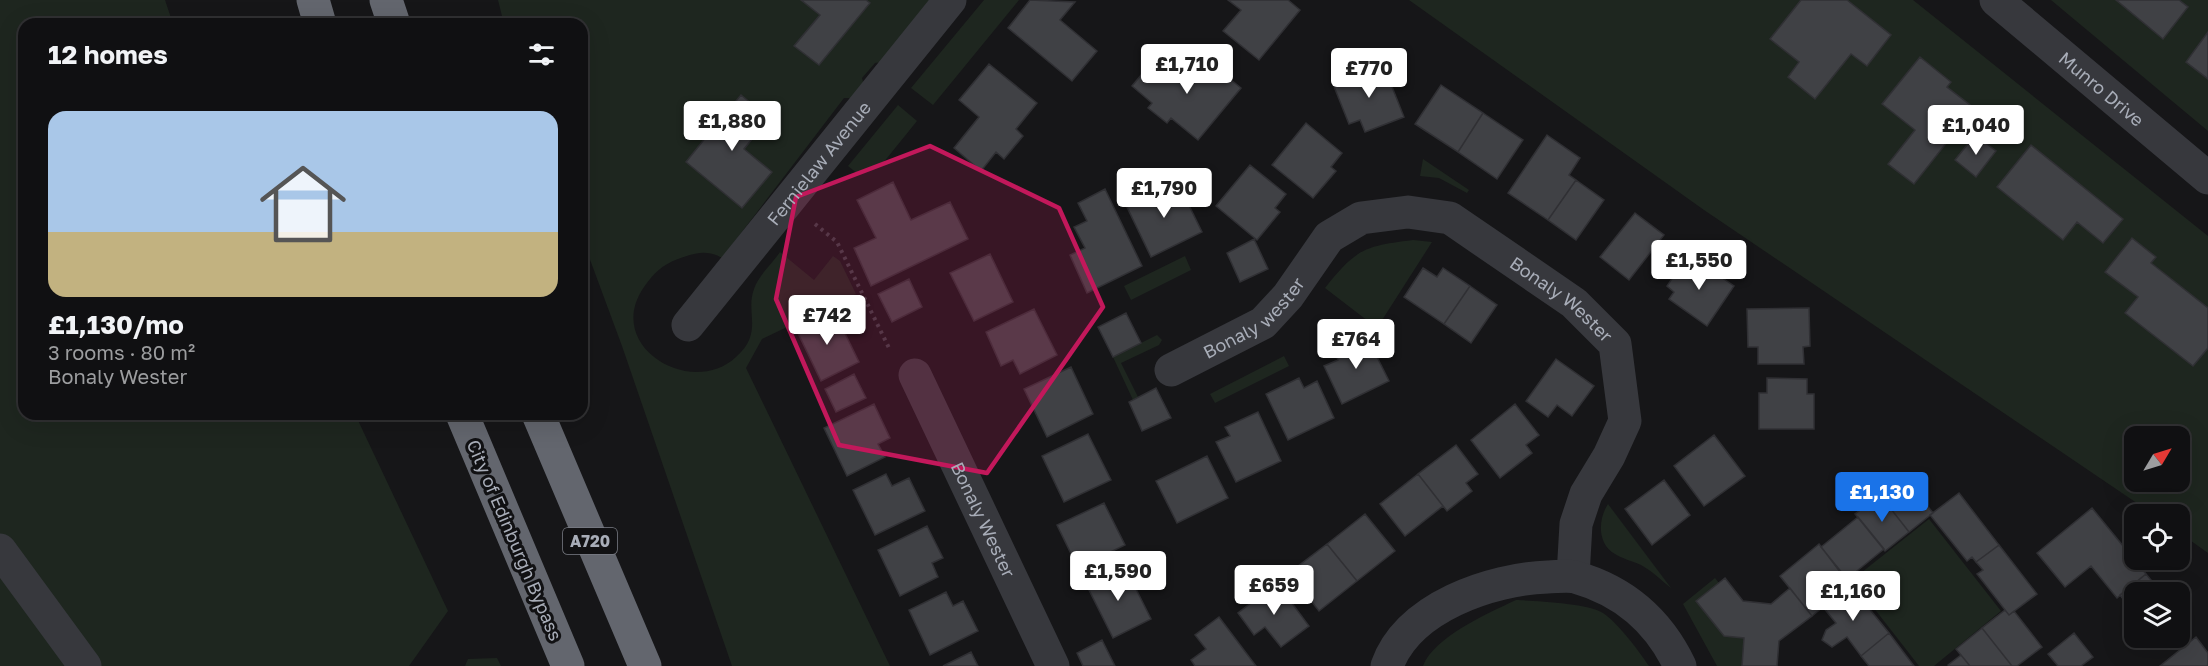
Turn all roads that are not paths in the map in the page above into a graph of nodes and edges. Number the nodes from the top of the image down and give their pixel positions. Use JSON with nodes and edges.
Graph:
{"nodes":[{"id":1,"x":313,"y":0,"type":"edge"},
{"id":2,"x":386,"y":0,"type":"edge"},
{"id":3,"x":950,"y":0,"type":"edge"},
{"id":4,"x":1996,"y":0,"type":"edge"},
{"id":5,"x":318,"y":18,"type":"edge"},
{"id":6,"x":392,"y":18,"type":"edge"},
{"id":7,"x":2208,"y":178,"type":"edge"},
{"id":8,"x":1321,"y":248,"type":"joint"},
{"id":9,"x":688,"y":325,"type":"dead end"},
{"id":10,"x":1171,"y":370,"type":"dead end"},
{"id":11,"x":915,"y":375,"type":"road end"},
{"id":12,"x":465,"y":420,"type":"edge"},
{"id":13,"x":541,"y":420,"type":"edge"},
{"id":14,"x":0,"y":550,"type":"edge"},
{"id":15,"x":1573,"y":576,"type":"junction"},
{"id":16,"x":85,"y":666,"type":"edge"},
{"id":17,"x":568,"y":666,"type":"edge"},
{"id":18,"x":645,"y":666,"type":"edge"},
{"id":19,"x":1053,"y":666,"type":"edge"},
{"id":20,"x":1388,"y":666,"type":"edge"},
{"id":21,"x":1680,"y":666,"type":"edge"}],
"edges":[{"from":1,"to":5,"type":"highway"},
{"from":2,"to":6,"type":"highway"},
{"from":3,"to":9,"type":"street","name":"Fernielaw Avenue"},
{"from":4,"to":7,"type":"street","name":"Munro Drive"},
{"from":8,"to":10,"type":"street","name":"Bonaly wester"},
{"from":8,"to":15,"type":"street","name":"Bonaly Wester"},
{"from":11,"to":19,"type":"street","name":"Bonaly Wester"},
{"from":12,"to":17,"type":"highway","name":"City of Edinburgh Bypass"},
{"from":13,"to":18,"type":"highway","number":"A720"},
{"from":14,"to":16,"type":"street"},
{"from":15,"to":20,"type":"street"},
{"from":15,"to":21,"type":"street"}]}
